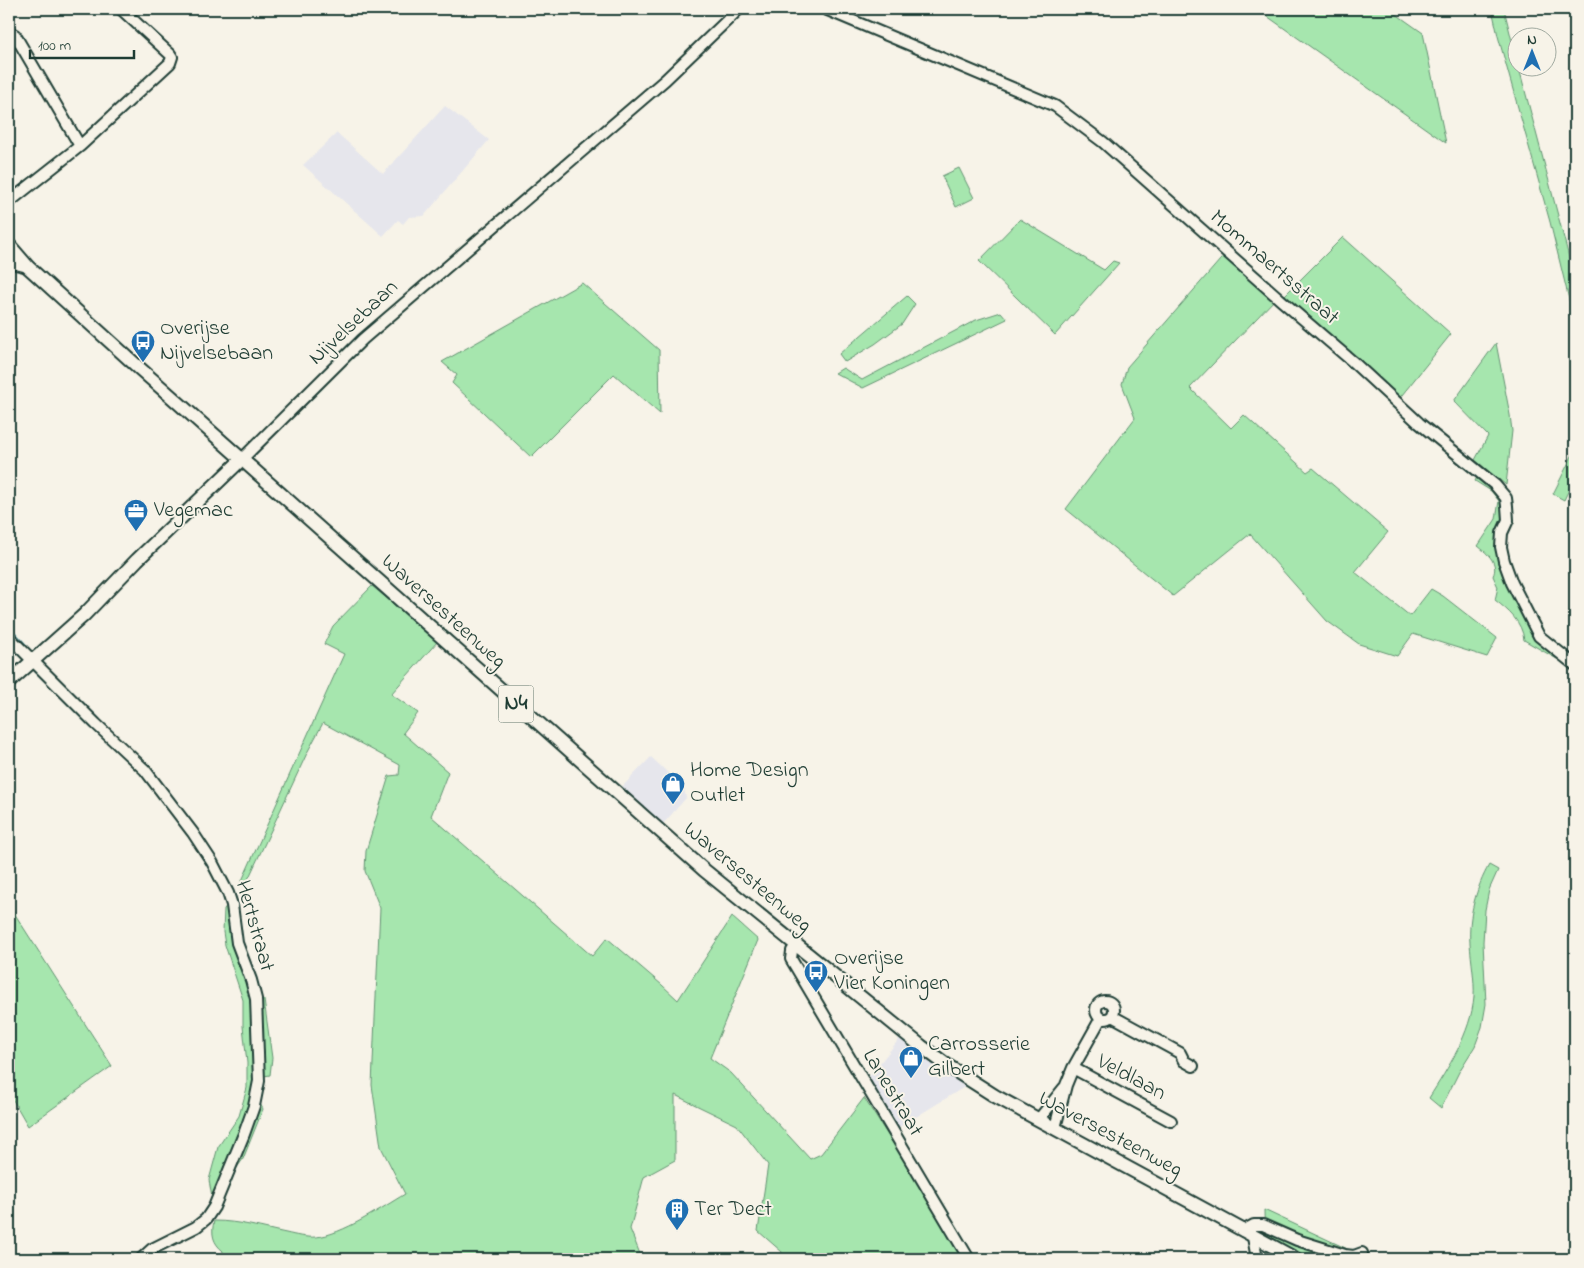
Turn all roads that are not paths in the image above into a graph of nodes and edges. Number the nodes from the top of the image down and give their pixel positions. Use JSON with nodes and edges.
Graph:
{"nodes":[{"id":1,"x":121,"y":9,"type":"edge"},
{"id":2,"x":739,"y":9,"type":"edge"},
{"id":3,"x":825,"y":9,"type":"edge"},
{"id":4,"x":9,"y":32,"type":"edge"},
{"id":5,"x":80,"y":146,"type":"junction"},
{"id":6,"x":9,"y":202,"type":"edge"},
{"id":7,"x":9,"y":245,"type":"edge"},
{"id":8,"x":9,"y":261,"type":"edge"},
{"id":9,"x":28,"y":267,"type":"junction"},
{"id":10,"x":242,"y":459,"type":"junction"},
{"id":11,"x":9,"y":636,"type":"edge"},
{"id":12,"x":33,"y":662,"type":"junction"},
{"id":13,"x":1575,"y":665,"type":"edge"},
{"id":14,"x":9,"y":682,"type":"edge"},
{"id":15,"x":796,"y":945,"type":"junction"},
{"id":16,"x":1112,"y":1016,"type":"junction"},
{"id":17,"x":1101,"y":1018,"type":"junction"},
{"id":18,"x":1194,"y":1066,"type":"dead end"},
{"id":19,"x":1073,"y":1068,"type":"junction"},
{"id":20,"x":1066,"y":1086,"type":"junction"},
{"id":21,"x":1039,"y":1119,"type":"junction"},
{"id":22,"x":1171,"y":1121,"type":"dead end"},
{"id":23,"x":1055,"y":1128,"type":"junction"},
{"id":24,"x":1248,"y":1234,"type":"junction"},
{"id":25,"x":1362,"y":1253,"type":"dead end"},
{"id":26,"x":141,"y":1259,"type":"edge"},
{"id":27,"x":969,"y":1259,"type":"edge"},
{"id":28,"x":1257,"y":1259,"type":"edge"},
{"id":29,"x":1296,"y":1259,"type":"edge"}],
"edges":[{"from":1,"to":5,"type":"street"},
{"from":2,"to":10,"type":"street","name":"Nijvelsebaan"},
{"from":3,"to":13,"type":"street","name":"Mommaertsstraat"},
{"from":4,"to":5,"type":"street"},
{"from":5,"to":6,"type":"street"},
{"from":7,"to":9,"type":"main road","name":"Waversesteenweg","number":"N4"},
{"from":8,"to":9,"type":"street"},
{"from":9,"to":10,"type":"main road","name":"Waversesteenweg","number":"N4"},
{"from":10,"to":12,"type":"main road","name":"Nijvelsebaan"},
{"from":10,"to":15,"type":"main road","name":"Waversesteenweg","number":"N4"},
{"from":11,"to":12,"type":"street","name":"Hertstraat"},
{"from":12,"to":14,"type":"main road","name":"Nijvelsebaan"},
{"from":12,"to":26,"type":"street","name":"Hertstraat"},
{"from":15,"to":21,"type":"main road","name":"Waversesteenweg","number":"N4"},
{"from":15,"to":27,"type":"street","name":"Lanestraat"},
{"from":16,"to":17,"type":"street","name":"Veldlaan"},
{"from":16,"to":17,"type":"street","name":"Veldlaan"},
{"from":16,"to":18,"type":"street","name":"Veldlaan"},
{"from":17,"to":19,"type":"street","name":"Veldlaan"},
{"from":19,"to":20,"type":"street","name":"Veldlaan"},
{"from":19,"to":22,"type":"street","name":"Veldlaan"},
{"from":20,"to":21,"type":"street","name":"Veldlaan"},
{"from":20,"to":23,"type":"street","name":"Veldlaan"},
{"from":21,"to":23,"type":"main road","name":"Waversesteenweg","number":"N4"},
{"from":23,"to":24,"type":"main road","name":"Waversesteenweg","number":"N4"},
{"from":24,"to":25,"type":"street"},
{"from":24,"to":28,"type":"street"},
{"from":24,"to":29,"type":"main road","name":"Waversesteenweg","number":"N4"}]}
